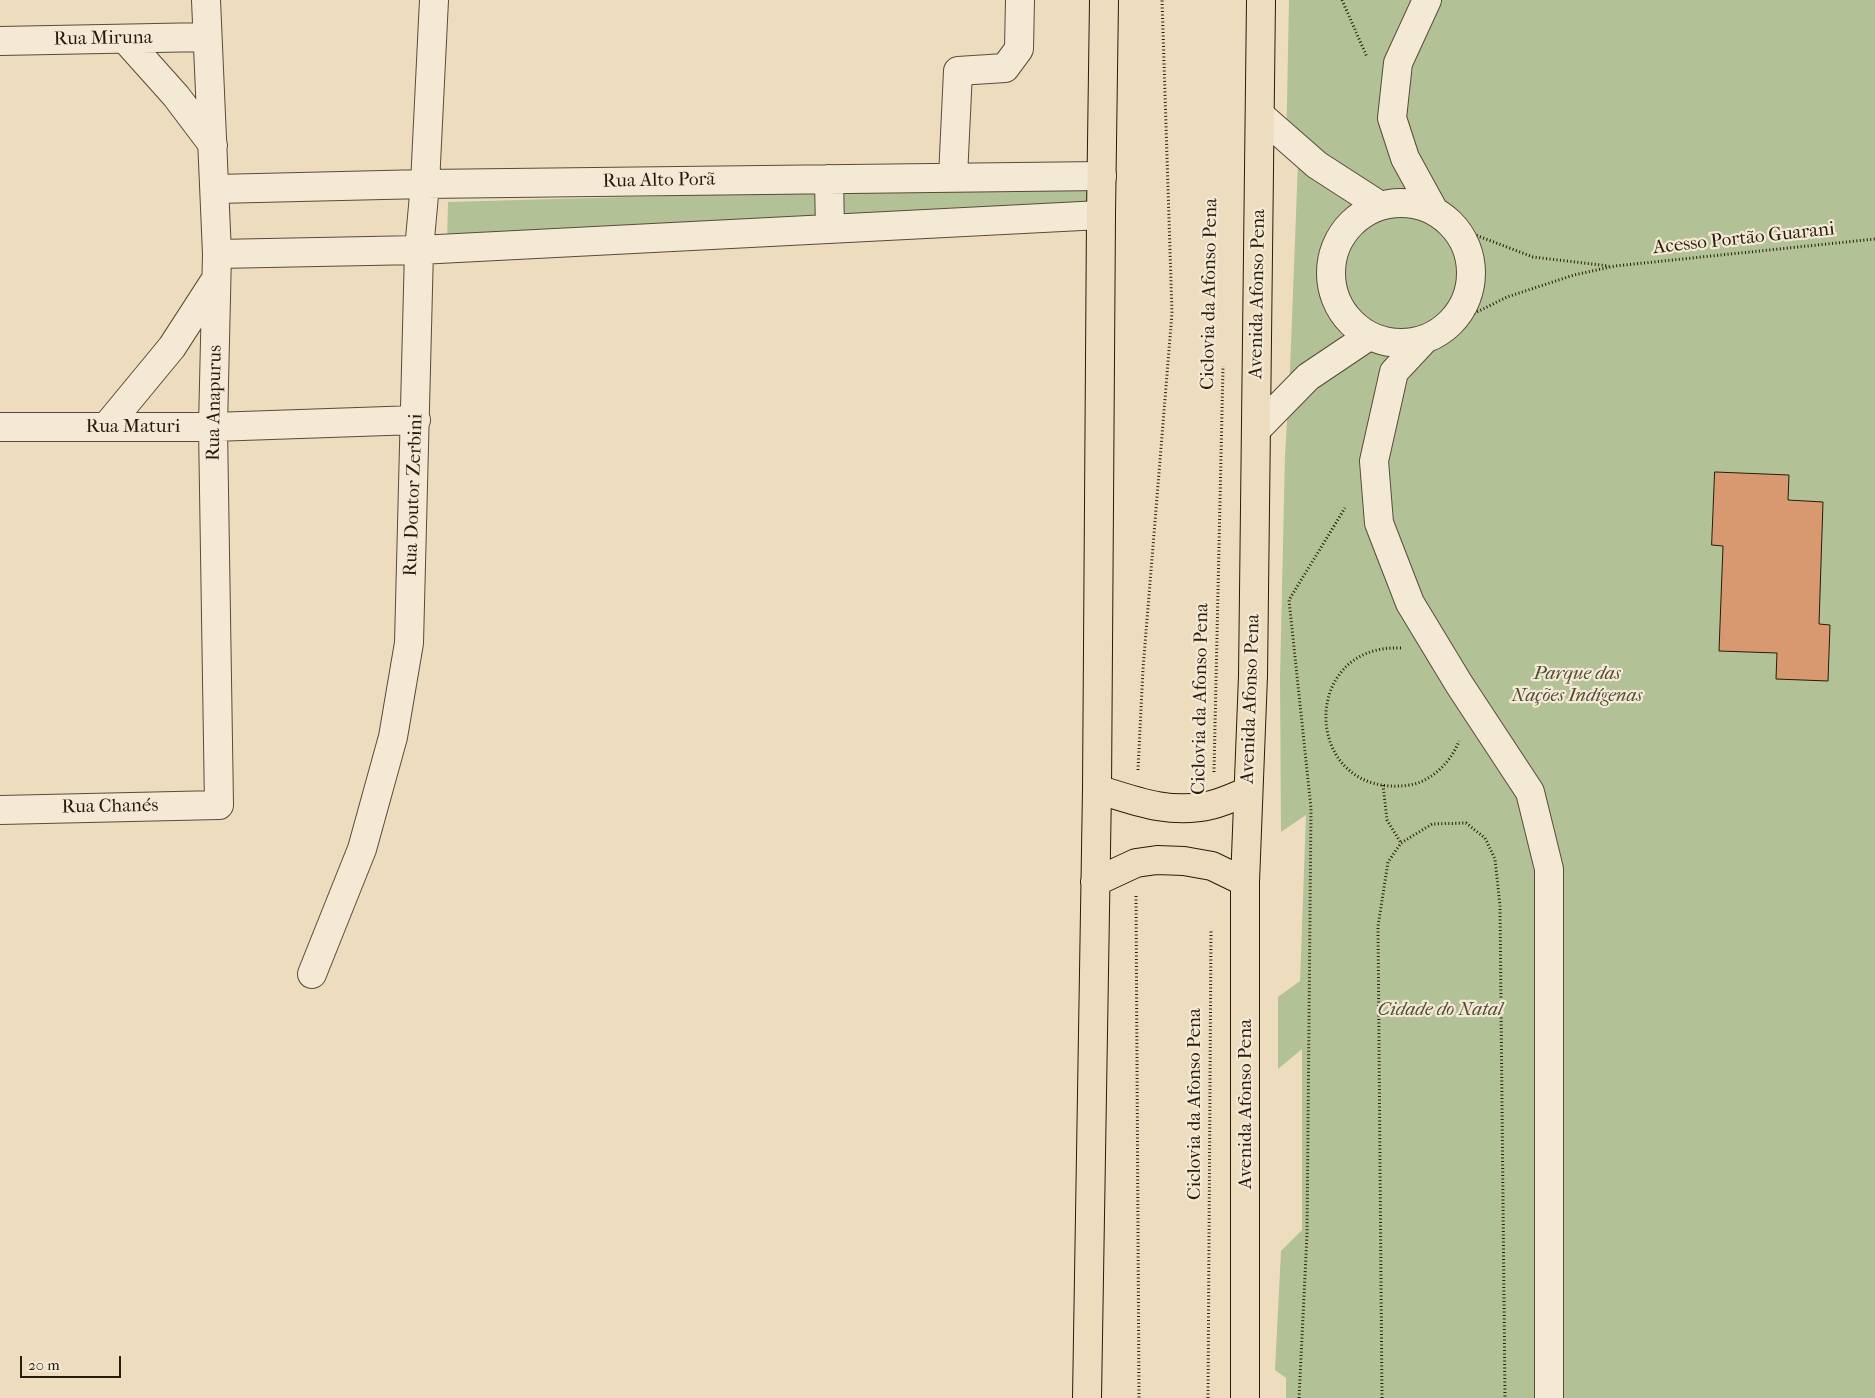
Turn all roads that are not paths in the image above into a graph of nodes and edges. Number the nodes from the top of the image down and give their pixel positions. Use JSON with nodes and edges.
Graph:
{"nodes":[{"id":1,"x":206,"y":0,"type":"edge"},
{"id":2,"x":434,"y":0,"type":"edge"},
{"id":3,"x":1020,"y":0,"type":"edge"},
{"id":4,"x":1104,"y":0,"type":"edge"},
{"id":5,"x":1262,"y":0,"type":"edge"},
{"id":6,"x":1427,"y":0,"type":"edge"},
{"id":7,"x":207,"y":37,"type":"junction"},
{"id":8,"x":125,"y":38,"type":"junction"},
{"id":9,"x":0,"y":41,"type":"edge"},
{"id":10,"x":1260,"y":115,"type":"junction"},
{"id":11,"x":213,"y":145,"type":"junction"},
{"id":12,"x":1102,"y":176,"type":"junction"},
{"id":13,"x":953,"y":177,"type":"junction"},
{"id":14,"x":829,"y":179,"type":"junction"},
{"id":15,"x":425,"y":184,"type":"junction"},
{"id":16,"x":216,"y":189,"type":"junction"},
{"id":17,"x":1379,"y":205,"type":"junction"},
{"id":18,"x":1433,"y":209,"type":"junction"},
{"id":19,"x":1101,"y":215,"type":"junction"},
{"id":20,"x":830,"y":229,"type":"junction"},
{"id":21,"x":419,"y":250,"type":"junction"},
{"id":22,"x":217,"y":267,"type":"junction"},
{"id":23,"x":1369,"y":336,"type":"junction"},
{"id":24,"x":1423,"y":341,"type":"junction"},
{"id":25,"x":416,"y":420,"type":"junction"},
{"id":26,"x":213,"y":427,"type":"junction"},
{"id":27,"x":0,"y":428,"type":"edge"},
{"id":28,"x":106,"y":428,"type":"junction"},
{"id":29,"x":1256,"y":430,"type":"junction"},
{"id":30,"x":1097,"y":789,"type":"junction"},
{"id":31,"x":1248,"y":791,"type":"junction"},
{"id":32,"x":219,"y":805,"type":"joint"},
{"id":33,"x":0,"y":810,"type":"edge"},
{"id":34,"x":1095,"y":882,"type":"junction"},
{"id":35,"x":1245,"y":882,"type":"junction"},
{"id":36,"x":312,"y":974,"type":"dead end"},
{"id":37,"x":1087,"y":1398,"type":"edge"},
{"id":38,"x":1245,"y":1398,"type":"edge"},
{"id":39,"x":1549,"y":1398,"type":"edge"}],
"edges":[{"from":1,"to":7,"type":"street","name":"Rua Anapurus"},
{"from":2,"to":15,"type":"street","name":"Rua Doutor Zerbini"},
{"from":3,"to":13,"type":"street"},
{"from":4,"to":12,"type":"main road"},
{"from":5,"to":10,"type":"main road","name":"Avenida Afonso Pena"},
{"from":6,"to":18,"type":"street"},
{"from":7,"to":8,"type":"street","name":"Rua Miruna"},
{"from":7,"to":11,"type":"street","name":"Rua Anapurus"},
{"from":8,"to":9,"type":"street","name":"Rua Miruna"},
{"from":8,"to":11,"type":"street"},
{"from":10,"to":17,"type":"street"},
{"from":10,"to":29,"type":"main road","name":"Avenida Afonso Pena"},
{"from":11,"to":16,"type":"street","name":"Rua Anapurus"},
{"from":12,"to":13,"type":"street","name":"Rua Alto Porã"},
{"from":12,"to":19,"type":"main road"},
{"from":13,"to":14,"type":"street","name":"Rua Alto Porã"},
{"from":14,"to":15,"type":"street","name":"Rua Alto Porã"},
{"from":14,"to":20,"type":"street"},
{"from":15,"to":16,"type":"street","name":"Rua Alto Porã"},
{"from":15,"to":21,"type":"street","name":"Rua Doutor Zerbini"},
{"from":16,"to":22,"type":"street","name":"Rua Anapurus"},
{"from":17,"to":18,"type":"street"},
{"from":17,"to":23,"type":"street"},
{"from":18,"to":24,"type":"street"},
{"from":19,"to":20,"type":"street"},
{"from":19,"to":30,"type":"main road"},
{"from":20,"to":21,"type":"street"},
{"from":21,"to":22,"type":"street"},
{"from":21,"to":25,"type":"street","name":"Rua Doutor Zerbini"},
{"from":22,"to":26,"type":"street","name":"Rua Anapurus"},
{"from":22,"to":28,"type":"street"},
{"from":23,"to":24,"type":"street"},
{"from":23,"to":29,"type":"street"},
{"from":24,"to":39,"type":"street"},
{"from":25,"to":26,"type":"street","name":"Rua Maturi"},
{"from":25,"to":36,"type":"street","name":"Rua Doutor Zerbini"},
{"from":26,"to":28,"type":"street","name":"Rua Maturi"},
{"from":26,"to":32,"type":"street","name":"Rua Anapurus"},
{"from":27,"to":28,"type":"street","name":"Rua Maturi"},
{"from":29,"to":31,"type":"main road","name":"Avenida Afonso Pena"},
{"from":30,"to":31,"type":"main road"},
{"from":30,"to":34,"type":"main road"},
{"from":31,"to":35,"type":"main road","name":"Avenida Afonso Pena"},
{"from":32,"to":33,"type":"street","name":"Rua Chanés"},
{"from":34,"to":35,"type":"main road"},
{"from":34,"to":37,"type":"main road"},
{"from":35,"to":38,"type":"main road","name":"Avenida Afonso Pena"}]}
